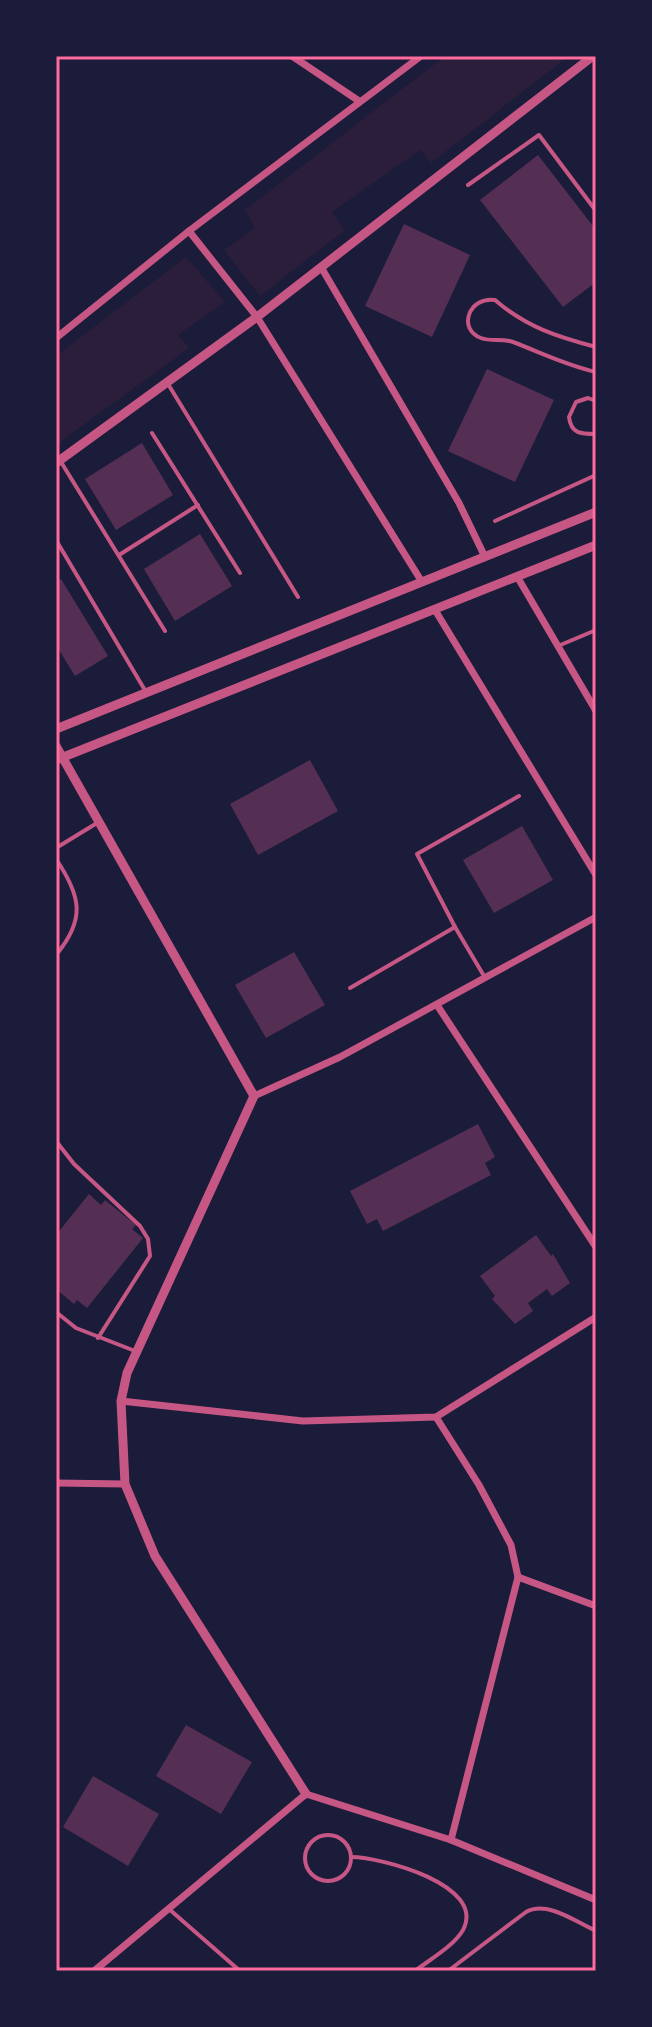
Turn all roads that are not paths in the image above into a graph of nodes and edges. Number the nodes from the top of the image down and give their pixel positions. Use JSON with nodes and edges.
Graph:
{"nodes":[{"id":1,"x":292,"y":56,"type":"edge"},
{"id":2,"x":421,"y":56,"type":"edge"},
{"id":3,"x":593,"y":56,"type":"edge"},
{"id":4,"x":359,"y":101,"type":"junction"},
{"id":5,"x":468,"y":185,"type":"dead end"},
{"id":6,"x":596,"y":211,"type":"edge"},
{"id":7,"x":189,"y":231,"type":"junction"},
{"id":8,"x":321,"y":267,"type":"junction"},
{"id":9,"x":257,"y":317,"type":"junction"},
{"id":10,"x":56,"y":338,"type":"edge"},
{"id":11,"x":596,"y":347,"type":"edge"},
{"id":12,"x":596,"y":372,"type":"edge"},
{"id":13,"x":167,"y":382,"type":"junction"},
{"id":14,"x":596,"y":401,"type":"edge"},
{"id":15,"x":152,"y":433,"type":"dead end"},
{"id":16,"x":596,"y":434,"type":"edge"},
{"id":17,"x":58,"y":461,"type":"edge"},
{"id":18,"x":596,"y":475,"type":"edge"},
{"id":19,"x":198,"y":505,"type":"junction"},
{"id":20,"x":596,"y":512,"type":"edge"},
{"id":21,"x":495,"y":521,"type":"dead end"},
{"id":22,"x":56,"y":540,"type":"edge"},
{"id":23,"x":596,"y":545,"type":"edge"},
{"id":24,"x":119,"y":555,"type":"junction"},
{"id":25,"x":485,"y":557,"type":"junction"},
{"id":26,"x":240,"y":573,"type":"dead end"},
{"id":27,"x":518,"y":578,"type":"junction"},
{"id":28,"x":422,"y":582,"type":"junction"},
{"id":29,"x":298,"y":597,"type":"dead end"},
{"id":30,"x":435,"y":610,"type":"junction"},
{"id":31,"x":596,"y":630,"type":"edge"},
{"id":32,"x":165,"y":631,"type":"dead end"},
{"id":33,"x":558,"y":646,"type":"junction"},
{"id":34,"x":146,"y":692,"type":"junction"},
{"id":35,"x":596,"y":711,"type":"edge"},
{"id":36,"x":56,"y":729,"type":"edge"},
{"id":37,"x":56,"y":746,"type":"edge"},
{"id":38,"x":59,"y":758,"type":"edge"},
{"id":39,"x":519,"y":796,"type":"dead end"},
{"id":40,"x":99,"y":822,"type":"junction"},
{"id":41,"x":56,"y":848,"type":"edge"},
{"id":42,"x":56,"y":859,"type":"edge"},
{"id":43,"x":596,"y":875,"type":"edge"},
{"id":44,"x":596,"y":917,"type":"edge"},
{"id":45,"x":455,"y":927,"type":"junction"},
{"id":46,"x":56,"y":955,"type":"edge"},
{"id":47,"x":484,"y":976,"type":"junction"},
{"id":48,"x":350,"y":988,"type":"dead end"},
{"id":49,"x":437,"y":1005,"type":"junction"},
{"id":50,"x":254,"y":1096,"type":"junction"},
{"id":51,"x":56,"y":1141,"type":"edge"},
{"id":52,"x":596,"y":1247,"type":"edge"},
{"id":53,"x":56,"y":1312,"type":"edge"},
{"id":54,"x":595,"y":1321,"type":"edge"},
{"id":55,"x":98,"y":1338,"type":"junction"},
{"id":56,"x":135,"y":1351,"type":"junction"},
{"id":57,"x":121,"y":1401,"type":"junction"},
{"id":58,"x":436,"y":1417,"type":"junction"},
{"id":59,"x":56,"y":1483,"type":"edge"},
{"id":60,"x":125,"y":1484,"type":"junction"},
{"id":61,"x":518,"y":1577,"type":"junction"},
{"id":62,"x":596,"y":1606,"type":"edge"},
{"id":63,"x":306,"y":1794,"type":"junction"},
{"id":64,"x":451,"y":1840,"type":"junction"},
{"id":65,"x":351,"y":1857,"type":"junction"},
{"id":66,"x":595,"y":1896,"type":"edge"},
{"id":67,"x":169,"y":1909,"type":"junction"},
{"id":68,"x":596,"y":1931,"type":"edge"},
{"id":69,"x":94,"y":1971,"type":"edge"},
{"id":70,"x":240,"y":1971,"type":"edge"},
{"id":71,"x":415,"y":1971,"type":"edge"},
{"id":72,"x":448,"y":1971,"type":"edge"}],
"edges":[{"from":1,"to":4,"type":"street"},
{"from":2,"to":4,"type":"street"},
{"from":3,"to":8,"type":"street"},
{"from":4,"to":7,"type":"street"},
{"from":5,"to":6,"type":"lane"},
{"from":7,"to":9,"type":"street"},
{"from":7,"to":10,"type":"street"},
{"from":8,"to":9,"type":"street"},
{"from":8,"to":25,"type":"street"},
{"from":9,"to":13,"type":"street"},
{"from":9,"to":28,"type":"street"},
{"from":11,"to":12,"type":"lane"},
{"from":13,"to":17,"type":"street"},
{"from":13,"to":29,"type":"lane"},
{"from":14,"to":16,"type":"lane"},
{"from":15,"to":19,"type":"lane"},
{"from":17,"to":24,"type":"lane"},
{"from":18,"to":21,"type":"lane"},
{"from":19,"to":24,"type":"lane"},
{"from":19,"to":26,"type":"lane"},
{"from":20,"to":25,"type":"street"},
{"from":22,"to":34,"type":"lane"},
{"from":23,"to":27,"type":"street"},
{"from":24,"to":32,"type":"lane"},
{"from":25,"to":28,"type":"street"},
{"from":27,"to":30,"type":"street"},
{"from":27,"to":33,"type":"street"},
{"from":28,"to":34,"type":"street"},
{"from":30,"to":38,"type":"street"},
{"from":30,"to":43,"type":"street"},
{"from":31,"to":33,"type":"lane"},
{"from":33,"to":35,"type":"street"},
{"from":34,"to":36,"type":"street"},
{"from":37,"to":38,"type":"street"},
{"from":38,"to":40,"type":"street"},
{"from":39,"to":45,"type":"lane"},
{"from":40,"to":41,"type":"lane"},
{"from":40,"to":50,"type":"street"},
{"from":42,"to":46,"type":"lane"},
{"from":44,"to":47,"type":"street"},
{"from":45,"to":47,"type":"lane"},
{"from":45,"to":48,"type":"lane"},
{"from":47,"to":49,"type":"street"},
{"from":49,"to":50,"type":"street"},
{"from":49,"to":52,"type":"street"},
{"from":50,"to":56,"type":"street"},
{"from":51,"to":55,"type":"lane"},
{"from":53,"to":55,"type":"lane"},
{"from":54,"to":58,"type":"street"},
{"from":55,"to":56,"type":"lane"},
{"from":56,"to":57,"type":"street"},
{"from":57,"to":58,"type":"street"},
{"from":57,"to":60,"type":"street"},
{"from":58,"to":61,"type":"street"},
{"from":59,"to":60,"type":"street"},
{"from":60,"to":63,"type":"street"},
{"from":61,"to":62,"type":"street"},
{"from":61,"to":64,"type":"street"},
{"from":63,"to":64,"type":"street"},
{"from":63,"to":67,"type":"street"},
{"from":64,"to":66,"type":"street"},
{"from":65,"to":65,"type":"lane"},
{"from":65,"to":71,"type":"lane"},
{"from":67,"to":69,"type":"street"},
{"from":67,"to":70,"type":"lane"},
{"from":68,"to":72,"type":"lane"}]}
